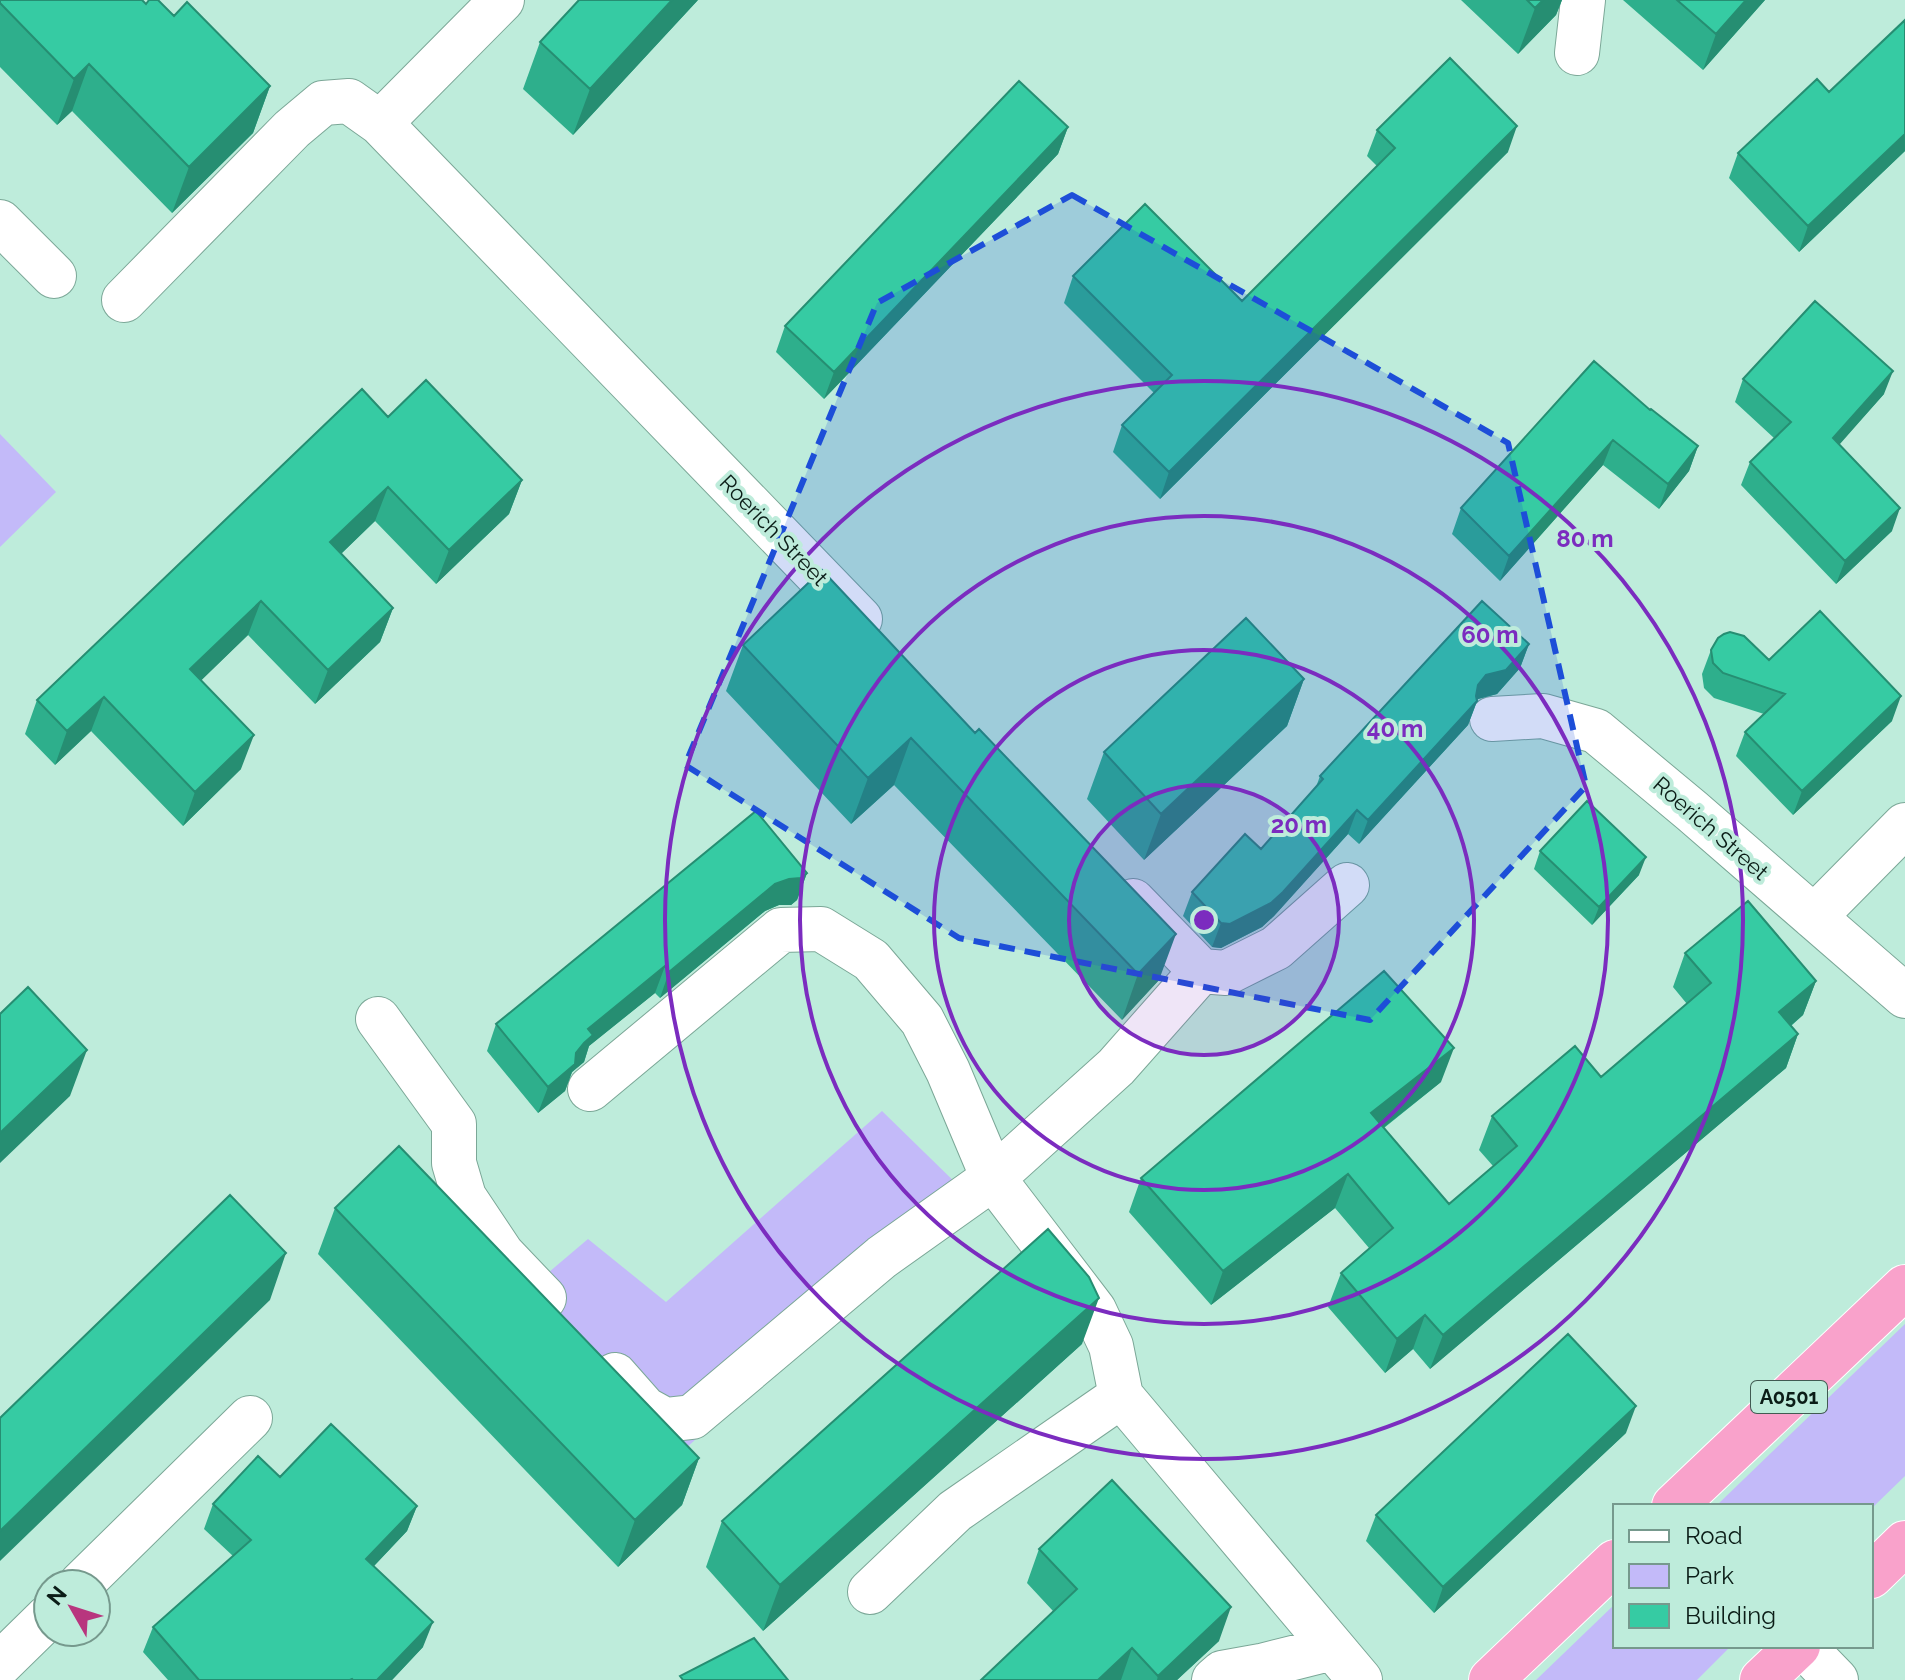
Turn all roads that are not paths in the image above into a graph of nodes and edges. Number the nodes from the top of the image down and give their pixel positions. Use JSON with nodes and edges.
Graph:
{"nodes":[{"id":1,"x":502,"y":0,"type":"edge"},
{"id":2,"x":1583,"y":0,"type":"edge"},
{"id":3,"x":1577,"y":53,"type":"dead end"},
{"id":4,"x":380,"y":123,"type":"junction"},
{"id":5,"x":0,"y":222,"type":"edge"},
{"id":6,"x":54,"y":276,"type":"dead end"},
{"id":7,"x":124,"y":300,"type":"dead end"},
{"id":8,"x":887,"y":647,"type":"edge"},
{"id":9,"x":1492,"y":719,"type":"dead end"},
{"id":10,"x":1905,"y":825,"type":"edge"},
{"id":11,"x":1108,"y":876,"type":"edge"},
{"id":12,"x":1347,"y":885,"type":"dead end"},
{"id":13,"x":1814,"y":917,"type":"junction"},
{"id":14,"x":1201,"y":971,"type":"junction"},
{"id":15,"x":1905,"y":996,"type":"edge"},
{"id":16,"x":378,"y":1019,"type":"dead end"},
{"id":17,"x":590,"y":1089,"type":"dead end"},
{"id":18,"x":993,"y":1178,"type":"junction"},
{"id":19,"x":1905,"y":1287,"type":"edge"},
{"id":20,"x":1121,"y":1396,"type":"junction"},
{"id":21,"x":250,"y":1418,"type":"dead end"},
{"id":22,"x":1676,"y":1504,"type":"edge"},
{"id":23,"x":1905,"y":1543,"type":"edge"},
{"id":24,"x":1613,"y":1564,"type":"edge"},
{"id":25,"x":97,"y":1568,"type":"edge"},
{"id":26,"x":1873,"y":1574,"type":"edge"},
{"id":27,"x":870,"y":1592,"type":"dead end"},
{"id":28,"x":32,"y":1633,"type":"edge"},
{"id":29,"x":1799,"y":1648,"type":"edge"},
{"id":30,"x":1803,"y":1648,"type":"edge"},
{"id":31,"x":0,"y":1664,"type":"edge"},
{"id":32,"x":1346,"y":1664,"type":"edge"},
{"id":33,"x":1214,"y":1680,"type":"edge"},
{"id":34,"x":1491,"y":1680,"type":"edge"},
{"id":35,"x":1762,"y":1680,"type":"edge"},
{"id":36,"x":1836,"y":1680,"type":"edge"}],
"edges":[{"from":1,"to":4,"type":"street"},
{"from":2,"to":3,"type":"street"},
{"from":4,"to":7,"type":"street","name":"Roerich Street"},
{"from":4,"to":8,"type":"street","name":"Roerich Street"},
{"from":5,"to":6,"type":"street"},
{"from":9,"to":13,"type":"street","name":"Roerich Street"},
{"from":10,"to":13,"type":"street"},
{"from":11,"to":14,"type":"street"},
{"from":12,"to":14,"type":"street"},
{"from":13,"to":15,"type":"street","name":"Roerich Street"},
{"from":14,"to":18,"type":"street"},
{"from":16,"to":18,"type":"street"},
{"from":17,"to":18,"type":"street"},
{"from":18,"to":20,"type":"street"},
{"from":19,"to":22,"type":"highway","number":"A0501"},
{"from":20,"to":27,"type":"street"},
{"from":20,"to":32,"type":"street"},
{"from":21,"to":25,"type":"street"},
{"from":23,"to":26,"type":"highway"},
{"from":24,"to":34,"type":"highway"},
{"from":28,"to":31,"type":"street"},
{"from":29,"to":35,"type":"highway"},
{"from":30,"to":36,"type":"street"},
{"from":32,"to":33,"type":"street"}]}
